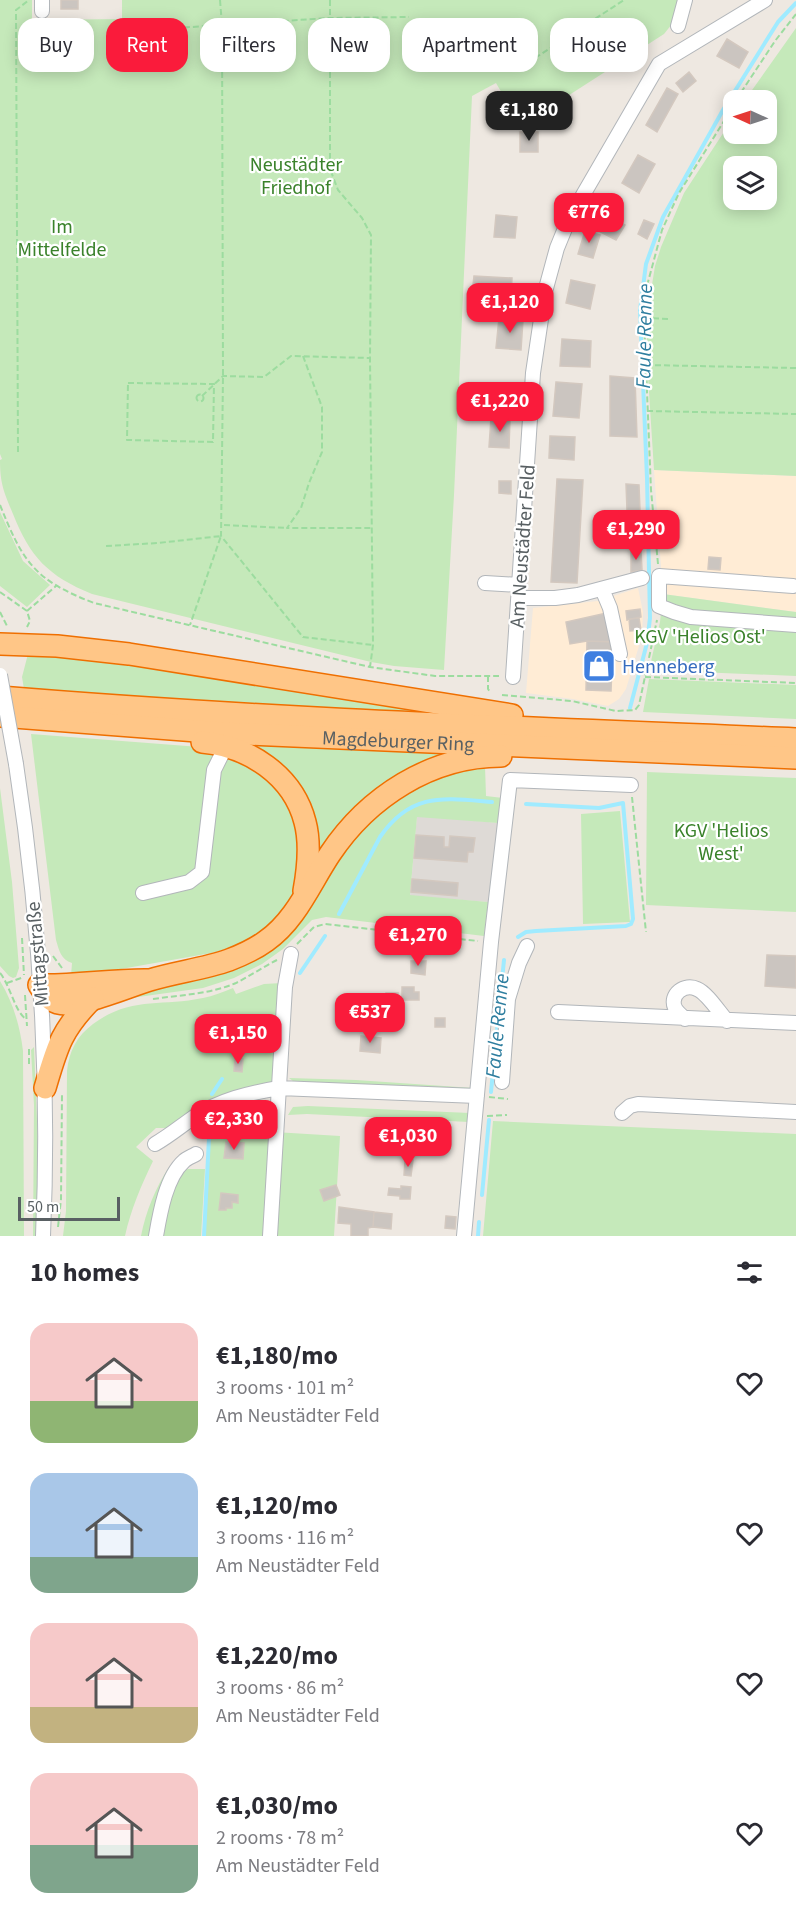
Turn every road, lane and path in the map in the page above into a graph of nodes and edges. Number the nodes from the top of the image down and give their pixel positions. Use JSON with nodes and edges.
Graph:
{"nodes":[{"id":1,"x":29,"y":0,"type":"edge"},
{"id":2,"x":220,"y":0,"type":"edge"},
{"id":3,"x":330,"y":0,"type":"edge"},
{"id":4,"x":624,"y":0,"type":"edge"},
{"id":5,"x":685,"y":0,"type":"edge"},
{"id":6,"x":765,"y":0,"type":"edge"},
{"id":7,"x":796,"y":14,"type":"edge"},
{"id":8,"x":409,"y":17,"type":"dead end"},
{"id":9,"x":221,"y":18,"type":"edge"},
{"id":10,"x":329,"y":18,"type":"joint"},
{"id":11,"x":678,"y":26,"type":"dead end"},
{"id":12,"x":538,"y":56,"type":"edge"},
{"id":13,"x":222,"y":72,"type":"edge"},
{"id":14,"x":329,"y":72,"type":"edge"},
{"id":15,"x":743,"y":90,"type":"edge"},
{"id":16,"x":723,"y":123,"type":"edge"},
{"id":17,"x":644,"y":318,"type":"junction"},
{"id":18,"x":670,"y":319,"type":"dead end"},
{"id":19,"x":303,"y":356,"type":"junction"},
{"id":20,"x":370,"y":358,"type":"junction"},
{"id":21,"x":646,"y":365,"type":"junction"},
{"id":22,"x":796,"y":368,"type":"edge"},
{"id":23,"x":223,"y":376,"type":"junction"},
{"id":24,"x":214,"y":384,"type":"junction"},
{"id":25,"x":202,"y":396,"type":"dead end"},
{"id":26,"x":647,"y":411,"type":"junction"},
{"id":27,"x":796,"y":414,"type":"edge"},
{"id":28,"x":18,"y":452,"type":"dead end"},
{"id":29,"x":0,"y":505,"type":"edge"},
{"id":30,"x":223,"y":525,"type":"junction"},
{"id":31,"x":287,"y":528,"type":"junction"},
{"id":32,"x":372,"y":528,"type":"junction"},
{"id":33,"x":221,"y":536,"type":"junction"},
{"id":34,"x":106,"y":546,"type":"dead end"},
{"id":35,"x":659,"y":576,"type":"junction"},
{"id":36,"x":642,"y":578,"type":"dead end"},
{"id":37,"x":485,"y":583,"type":"dead end"},
{"id":38,"x":56,"y":586,"type":"junction"},
{"id":39,"x":793,"y":586,"type":"dead end"},
{"id":40,"x":602,"y":589,"type":"junction"},
{"id":41,"x":519,"y":591,"type":"junction"},
{"id":42,"x":0,"y":592,"type":"edge"},
{"id":43,"x":659,"y":606,"type":"junction"},
{"id":44,"x":27,"y":611,"type":"junction"},
{"id":45,"x":0,"y":612,"type":"edge"},
{"id":46,"x":796,"y":625,"type":"edge"},
{"id":47,"x":189,"y":626,"type":"junction"},
{"id":48,"x":22,"y":630,"type":"dead end"},
{"id":49,"x":5,"y":638,"type":"edge"},
{"id":50,"x":373,"y":645,"type":"junction"},
{"id":51,"x":620,"y":654,"type":"dead end"},
{"id":52,"x":370,"y":667,"type":"junction"},
{"id":53,"x":0,"y":675,"type":"edge"},
{"id":54,"x":488,"y":676,"type":"junction"},
{"id":55,"x":513,"y":677,"type":"joint"},
{"id":56,"x":645,"y":677,"type":"junction"},
{"id":57,"x":796,"y":683,"type":"edge"},
{"id":58,"x":0,"y":697,"type":"edge"},
{"id":59,"x":0,"y":716,"type":"edge"},
{"id":60,"x":98,"y":724,"type":"junction"},
{"id":61,"x":796,"y":739,"type":"edge"},
{"id":62,"x":605,"y":740,"type":"junction"},
{"id":63,"x":226,"y":746,"type":"junction"},
{"id":64,"x":796,"y":758,"type":"edge"},
{"id":65,"x":630,"y":785,"type":"joint"},
{"id":66,"x":143,"y":893,"type":"dead end"},
{"id":67,"x":300,"y":903,"type":"junction"},
{"id":68,"x":646,"y":932,"type":"dead end"},
{"id":69,"x":22,"y":935,"type":"dead end"},
{"id":70,"x":491,"y":942,"type":"junction"},
{"id":71,"x":527,"y":946,"type":"dead end"},
{"id":72,"x":291,"y":954,"type":"junction"},
{"id":73,"x":0,"y":973,"type":"edge"},
{"id":74,"x":7,"y":983,"type":"junction"},
{"id":75,"x":29,"y":983,"type":"junction"},
{"id":76,"x":148,"y":990,"type":"junction"},
{"id":77,"x":93,"y":998,"type":"junction"},
{"id":78,"x":558,"y":1012,"type":"dead end"},
{"id":79,"x":27,"y":1019,"type":"junction"},
{"id":80,"x":685,"y":1019,"type":"junction"},
{"id":81,"x":727,"y":1021,"type":"junction"},
{"id":82,"x":796,"y":1023,"type":"edge"},
{"id":83,"x":28,"y":1030,"type":"dead end"},
{"id":84,"x":30,"y":1040,"type":"dead end"},
{"id":85,"x":29,"y":1072,"type":"dead end"},
{"id":86,"x":502,"y":1082,"type":"dead end"},
{"id":87,"x":279,"y":1088,"type":"junction"},
{"id":88,"x":53,"y":1092,"type":"junction"},
{"id":89,"x":477,"y":1096,"type":"junction"},
{"id":90,"x":508,"y":1099,"type":"dead end"},
{"id":91,"x":796,"y":1112,"type":"edge"},
{"id":92,"x":621,"y":1113,"type":"dead end"},
{"id":93,"x":507,"y":1115,"type":"dead end"},
{"id":94,"x":476,"y":1116,"type":"junction"},
{"id":95,"x":155,"y":1144,"type":"dead end"},
{"id":96,"x":196,"y":1154,"type":"dead end"},
{"id":97,"x":44,"y":1236,"type":"edge"},
{"id":98,"x":57,"y":1236,"type":"edge"},
{"id":99,"x":156,"y":1236,"type":"edge"},
{"id":100,"x":270,"y":1236,"type":"edge"},
{"id":101,"x":464,"y":1236,"type":"edge"}],
"edges":[{"from":1,"to":28,"type":"path"},
{"from":2,"to":9,"type":"path"},
{"from":3,"to":10,"type":"path"},
{"from":4,"to":12,"type":"path"},
{"from":5,"to":11,"type":"street"},
{"from":6,"to":41,"type":"street","name":"Am Neustädter Feld"},
{"from":7,"to":15,"type":"path"},
{"from":8,"to":10,"type":"path"},
{"from":13,"to":23,"type":"path"},
{"from":14,"to":20,"type":"path"},
{"from":16,"to":17,"type":"path"},
{"from":17,"to":18,"type":"path"},
{"from":17,"to":21,"type":"path"},
{"from":19,"to":20,"type":"path"},
{"from":19,"to":23,"type":"path"},
{"from":19,"to":31,"type":"path"},
{"from":20,"to":32,"type":"path"},
{"from":21,"to":22,"type":"path"},
{"from":21,"to":26,"type":"path"},
{"from":23,"to":24,"type":"path"},
{"from":23,"to":30,"type":"path"},
{"from":24,"to":24,"type":"path"},
{"from":24,"to":25,"type":"path"},
{"from":26,"to":27,"type":"path"},
{"from":26,"to":35,"type":"path"},
{"from":29,"to":38,"type":"path"},
{"from":30,"to":31,"type":"path"},
{"from":30,"to":33,"type":"path"},
{"from":31,"to":32,"type":"path"},
{"from":32,"to":50,"type":"path"},
{"from":33,"to":34,"type":"path"},
{"from":33,"to":47,"type":"path"},
{"from":33,"to":50,"type":"path"},
{"from":35,"to":39,"type":"street"},
{"from":35,"to":43,"type":"street"},
{"from":36,"to":40,"type":"street"},
{"from":37,"to":41,"type":"street"},
{"from":38,"to":44,"type":"path"},
{"from":38,"to":47,"type":"path"},
{"from":40,"to":41,"type":"street"},
{"from":40,"to":51,"type":"street"},
{"from":41,"to":55,"type":"street","name":"Am Neustädter Feld"},
{"from":42,"to":44,"type":"path"},
{"from":43,"to":46,"type":"street"},
{"from":43,"to":56,"type":"path"},
{"from":44,"to":48,"type":"path"},
{"from":45,"to":49,"type":"path"},
{"from":47,"to":52,"type":"path"},
{"from":49,"to":62,"type":"highway"},
{"from":50,"to":52,"type":"path"},
{"from":52,"to":54,"type":"path"},
{"from":53,"to":75,"type":"street","name":"Mittagstraße","bridge":true},
{"from":54,"to":55,"type":"path"},
{"from":54,"to":56,"type":"path"},
{"from":56,"to":57,"type":"path"},
{"from":58,"to":62,"type":"highway","name":"Magdeburger Ring"},
{"from":59,"to":60,"type":"highway","name":"Magdeburger Ring"},
{"from":60,"to":62,"type":"highway","name":"Magdeburger Ring"},
{"from":60,"to":63,"type":"highway"},
{"from":61,"to":62,"type":"highway","name":"Magdeburger Ring"},
{"from":62,"to":64,"type":"highway","name":"Magdeburger Ring"},
{"from":62,"to":67,"type":"highway"},
{"from":63,"to":66,"type":"street"},
{"from":63,"to":67,"type":"highway"},
{"from":65,"to":68,"type":"path"},
{"from":65,"to":70,"type":"street"},
{"from":67,"to":76,"type":"highway"},
{"from":69,"to":75,"type":"path","name":"Mittagstraße"},
{"from":70,"to":72,"type":"path"},
{"from":70,"to":89,"type":"street"},
{"from":71,"to":86,"type":"street"},
{"from":72,"to":76,"type":"path"},
{"from":72,"to":87,"type":"street"},
{"from":73,"to":74,"type":"path"},
{"from":74,"to":75,"type":"path"},
{"from":74,"to":79,"type":"path"},
{"from":75,"to":76,"type":"highway"},
{"from":75,"to":77,"type":"highway"},
{"from":75,"to":79,"type":"path","name":"Mittagstraße"},
{"from":75,"to":88,"type":"street","name":"Mittagstraße"},
{"from":76,"to":77,"type":"highway"},
{"from":77,"to":88,"type":"highway"},
{"from":78,"to":80,"type":"street"},
{"from":79,"to":83,"type":"path","name":"Mittagstraße"},
{"from":80,"to":81,"type":"street"},
{"from":80,"to":81,"type":"street"},
{"from":81,"to":82,"type":"street"},
{"from":84,"to":85,"type":"path"},
{"from":87,"to":89,"type":"street"},
{"from":87,"to":95,"type":"street"},
{"from":87,"to":100,"type":"street"},
{"from":88,"to":97,"type":"street","name":"Mittagstraße"},
{"from":88,"to":98,"type":"path"},
{"from":89,"to":90,"type":"path"},
{"from":89,"to":94,"type":"street"},
{"from":91,"to":92,"type":"street"},
{"from":93,"to":94,"type":"path"},
{"from":94,"to":101,"type":"street"},
{"from":96,"to":99,"type":"street"}]}
